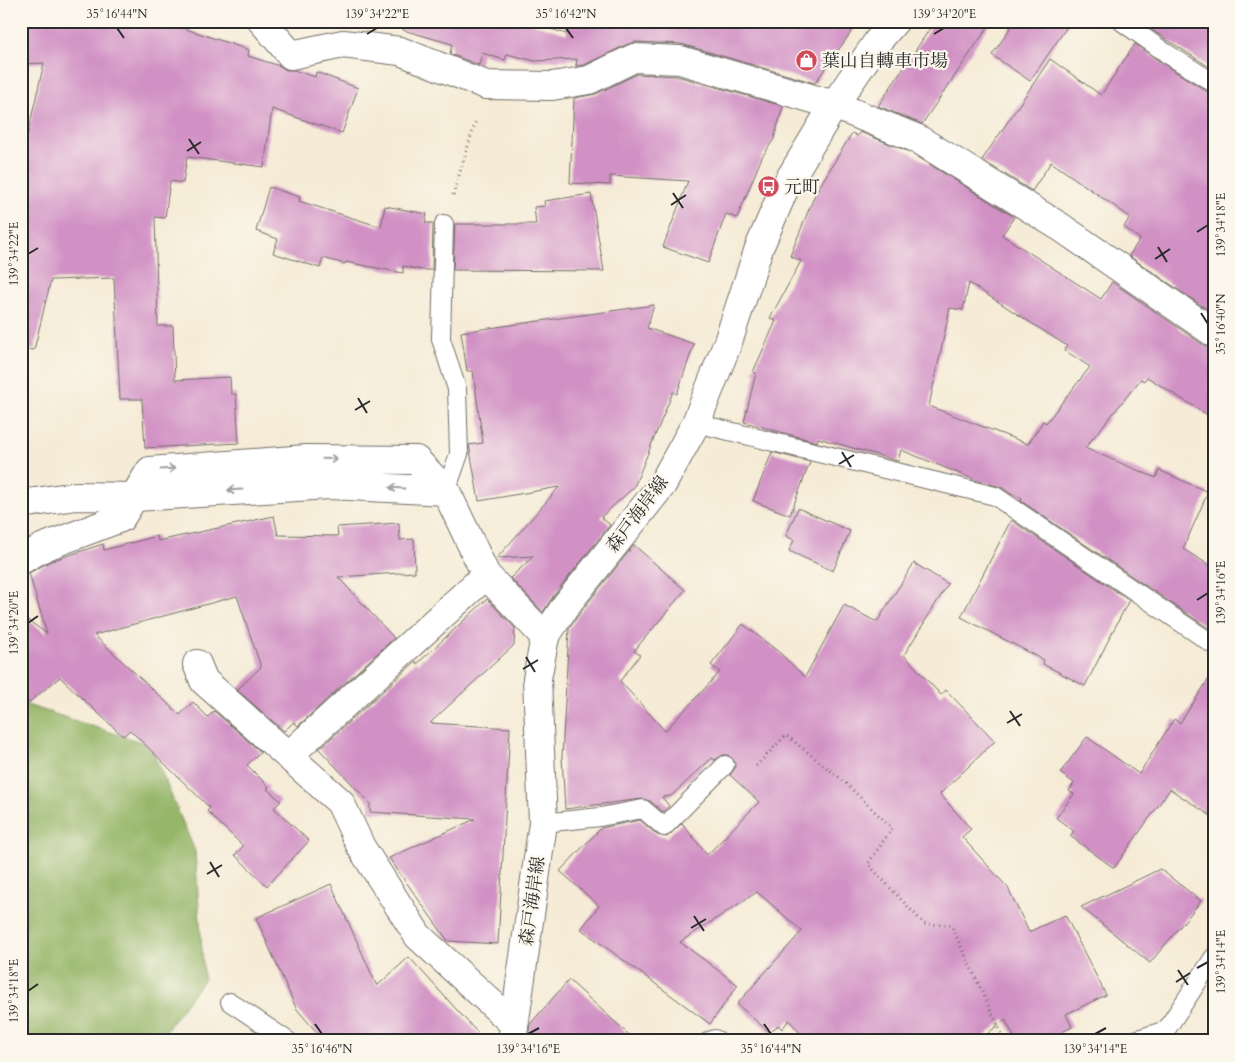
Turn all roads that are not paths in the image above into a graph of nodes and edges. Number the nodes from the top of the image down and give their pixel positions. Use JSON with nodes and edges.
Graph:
{"nodes":[{"id":1,"x":262,"y":21,"type":"edge"},
{"id":2,"x":896,"y":21,"type":"edge"},
{"id":3,"x":1121,"y":21,"type":"edge"},
{"id":4,"x":1214,"y":83,"type":"edge"},
{"id":5,"x":834,"y":105,"type":"junction"},
{"id":6,"x":444,"y":224,"type":"road end"},
{"id":7,"x":1214,"y":332,"type":"edge"},
{"id":8,"x":696,"y":423,"type":"junction"},
{"id":9,"x":446,"y":491,"type":"junction"},
{"id":10,"x":135,"y":497,"type":"junction"},
{"id":11,"x":21,"y":504,"type":"edge"},
{"id":12,"x":21,"y":560,"type":"edge"},
{"id":13,"x":486,"y":575,"type":"junction"},
{"id":14,"x":545,"y":637,"type":"junction"},
{"id":15,"x":1214,"y":645,"type":"edge"},
{"id":16,"x":197,"y":664,"type":"dead end"},
{"id":17,"x":288,"y":756,"type":"junction"},
{"id":18,"x":725,"y":765,"type":"road end"},
{"id":19,"x":543,"y":823,"type":"junction"},
{"id":20,"x":1214,"y":957,"type":"edge"},
{"id":21,"x":230,"y":1002,"type":"dead end"},
{"id":22,"x":513,"y":1033,"type":"edge"},
{"id":23,"x":288,"y":1041,"type":"edge"},
{"id":24,"x":709,"y":1041,"type":"edge"},
{"id":25,"x":718,"y":1041,"type":"edge"},
{"id":26,"x":1132,"y":1041,"type":"edge"}],
"edges":[{"from":1,"to":5,"type":"street"},
{"from":2,"to":5,"type":"street","name":"森戸海岸線"},
{"from":3,"to":4,"type":"lane"},
{"from":5,"to":7,"type":"street"},
{"from":5,"to":8,"type":"street","name":"森戸海岸線"},
{"from":6,"to":9,"type":"lane"},
{"from":8,"to":14,"type":"street","name":"森戸海岸線"},
{"from":8,"to":15,"type":"lane"},
{"from":9,"to":10,"type":"street"},
{"from":9,"to":13,"type":"street"},
{"from":10,"to":11,"type":"street"},
{"from":10,"to":12,"type":"street"},
{"from":13,"to":14,"type":"street"},
{"from":13,"to":17,"type":"street"},
{"from":14,"to":19,"type":"street","name":"森戸海岸線"},
{"from":16,"to":17,"type":"street"},
{"from":17,"to":22,"type":"street"},
{"from":18,"to":19,"type":"lane"},
{"from":19,"to":22,"type":"street","name":"森戸海岸線"},
{"from":20,"to":26,"type":"lane"},
{"from":21,"to":23,"type":"lane"},
{"from":24,"to":25,"type":"lane"}]}
